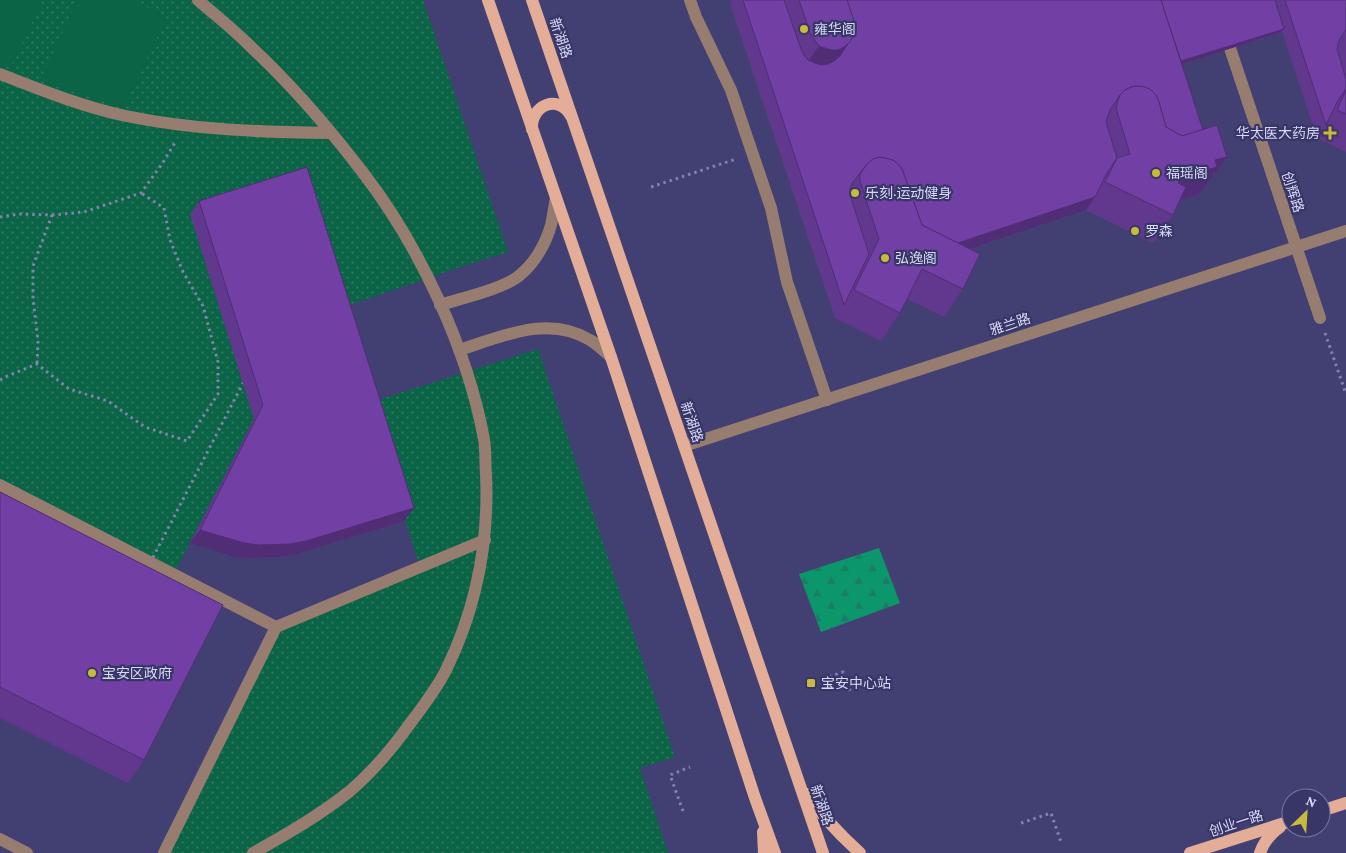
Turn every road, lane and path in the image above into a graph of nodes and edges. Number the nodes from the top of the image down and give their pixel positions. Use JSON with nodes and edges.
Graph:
{"nodes":[{"id":1,"x":198,"y":0,"type":"edge"},
{"id":2,"x":488,"y":0,"type":"edge"},
{"id":3,"x":532,"y":0,"type":"edge"},
{"id":4,"x":690,"y":0,"type":"edge"},
{"id":5,"x":1214,"y":0,"type":"edge"},
{"id":6,"x":0,"y":74,"type":"edge"},
{"id":7,"x":573,"y":120,"type":"junction"},
{"id":8,"x":186,"y":126,"type":"junction"},
{"id":9,"x":532,"y":129,"type":"junction"},
{"id":10,"x":330,"y":133,"type":"junction"},
{"id":11,"x":752,"y":153,"type":"junction"},
{"id":12,"x":651,"y":187,"type":"dead end"},
{"id":13,"x":141,"y":193,"type":"junction"},
{"id":14,"x":556,"y":198,"type":"junction"},
{"id":15,"x":52,"y":215,"type":"junction"},
{"id":16,"x":0,"y":217,"type":"edge"},
{"id":17,"x":1346,"y":231,"type":"edge"},
{"id":18,"x":1295,"y":247,"type":"junction"},
{"id":19,"x":440,"y":305,"type":"junction"},
{"id":20,"x":1320,"y":318,"type":"joint"},
{"id":21,"x":459,"y":350,"type":"junction"},
{"id":22,"x":611,"y":356,"type":"junction"},
{"id":23,"x":37,"y":364,"type":"junction"},
{"id":24,"x":0,"y":380,"type":"edge"},
{"id":25,"x":243,"y":383,"type":"dead end"},
{"id":26,"x":1346,"y":394,"type":"edge"},
{"id":27,"x":827,"y":400,"type":"junction"},
{"id":28,"x":684,"y":446,"type":"junction"},
{"id":29,"x":0,"y":485,"type":"edge"},
{"id":30,"x":485,"y":540,"type":"junction"},
{"id":31,"x":144,"y":574,"type":"edge"},
{"id":32,"x":276,"y":627,"type":"junction"},
{"id":33,"x":822,"y":679,"type":"dead end"},
{"id":34,"x":851,"y":694,"type":"dead end"},
{"id":35,"x":690,"y":767,"type":"dead end"},
{"id":36,"x":799,"y":783,"type":"junction"},
{"id":37,"x":755,"y":798,"type":"junction"},
{"id":38,"x":1346,"y":803,"type":"edge"},
{"id":39,"x":1331,"y":808,"type":"edge"},
{"id":40,"x":683,"y":811,"type":"dead end"},
{"id":41,"x":1021,"y":823,"type":"dead end"},
{"id":42,"x":1281,"y":825,"type":"edge"},
{"id":43,"x":1281,"y":827,"type":"edge"},
{"id":44,"x":0,"y":839,"type":"edge"},
{"id":45,"x":1061,"y":842,"type":"dead end"},
{"id":46,"x":27,"y":853,"type":"edge"},
{"id":47,"x":164,"y":853,"type":"edge"},
{"id":48,"x":253,"y":853,"type":"edge"},
{"id":49,"x":764,"y":853,"type":"edge"},
{"id":50,"x":775,"y":853,"type":"edge"},
{"id":51,"x":822,"y":853,"type":"edge"},
{"id":52,"x":860,"y":853,"type":"edge"},
{"id":53,"x":1190,"y":853,"type":"edge"},
{"id":54,"x":1260,"y":853,"type":"edge"}],
"edges":[{"from":1,"to":10,"type":"street"},
{"from":2,"to":9,"type":"main road"},
{"from":3,"to":7,"type":"main road","name":"新湖路"},
{"from":4,"to":11,"type":"street"},
{"from":5,"to":18,"type":"street","name":"创辉路"},
{"from":6,"to":8,"type":"street"},
{"from":7,"to":9,"type":"main road"},
{"from":7,"to":28,"type":"main road","name":"新湖路"},
{"from":8,"to":10,"type":"street"},
{"from":8,"to":13,"type":"path"},
{"from":9,"to":14,"type":"main road"},
{"from":10,"to":19,"type":"street"},
{"from":11,"to":12,"type":"path"},
{"from":11,"to":27,"type":"street"},
{"from":13,"to":15,"type":"path"},
{"from":13,"to":23,"type":"path"},
{"from":14,"to":19,"type":"street"},
{"from":14,"to":22,"type":"main road"},
{"from":15,"to":16,"type":"path"},
{"from":15,"to":23,"type":"path"},
{"from":17,"to":18,"type":"street","name":"雅兰路"},
{"from":18,"to":20,"type":"street","name":"创辉路"},
{"from":18,"to":27,"type":"street","name":"雅兰路"},
{"from":19,"to":21,"type":"street"},
{"from":20,"to":26,"type":"path"},
{"from":21,"to":22,"type":"street"},
{"from":21,"to":30,"type":"street"},
{"from":22,"to":37,"type":"main road"},
{"from":23,"to":24,"type":"path"},
{"from":25,"to":31,"type":"path","bridge":true},
{"from":27,"to":28,"type":"street","name":"雅兰路"},
{"from":28,"to":36,"type":"main road","name":"新湖路"},
{"from":29,"to":32,"type":"street"},
{"from":30,"to":32,"type":"street"},
{"from":30,"to":48,"type":"street"},
{"from":32,"to":47,"type":"street"},
{"from":33,"to":34,"type":"path"},
{"from":35,"to":40,"type":"path"},
{"from":36,"to":51,"type":"main road","name":"新湖路"},
{"from":36,"to":52,"type":"main road"},
{"from":37,"to":49,"type":"main road"},
{"from":37,"to":50,"type":"main road"},
{"from":38,"to":39,"type":"main road"},
{"from":41,"to":45,"type":"path"},
{"from":42,"to":53,"type":"main road","name":"创业一路"},
{"from":43,"to":54,"type":"main road"},
{"from":44,"to":46,"type":"street"}]}
